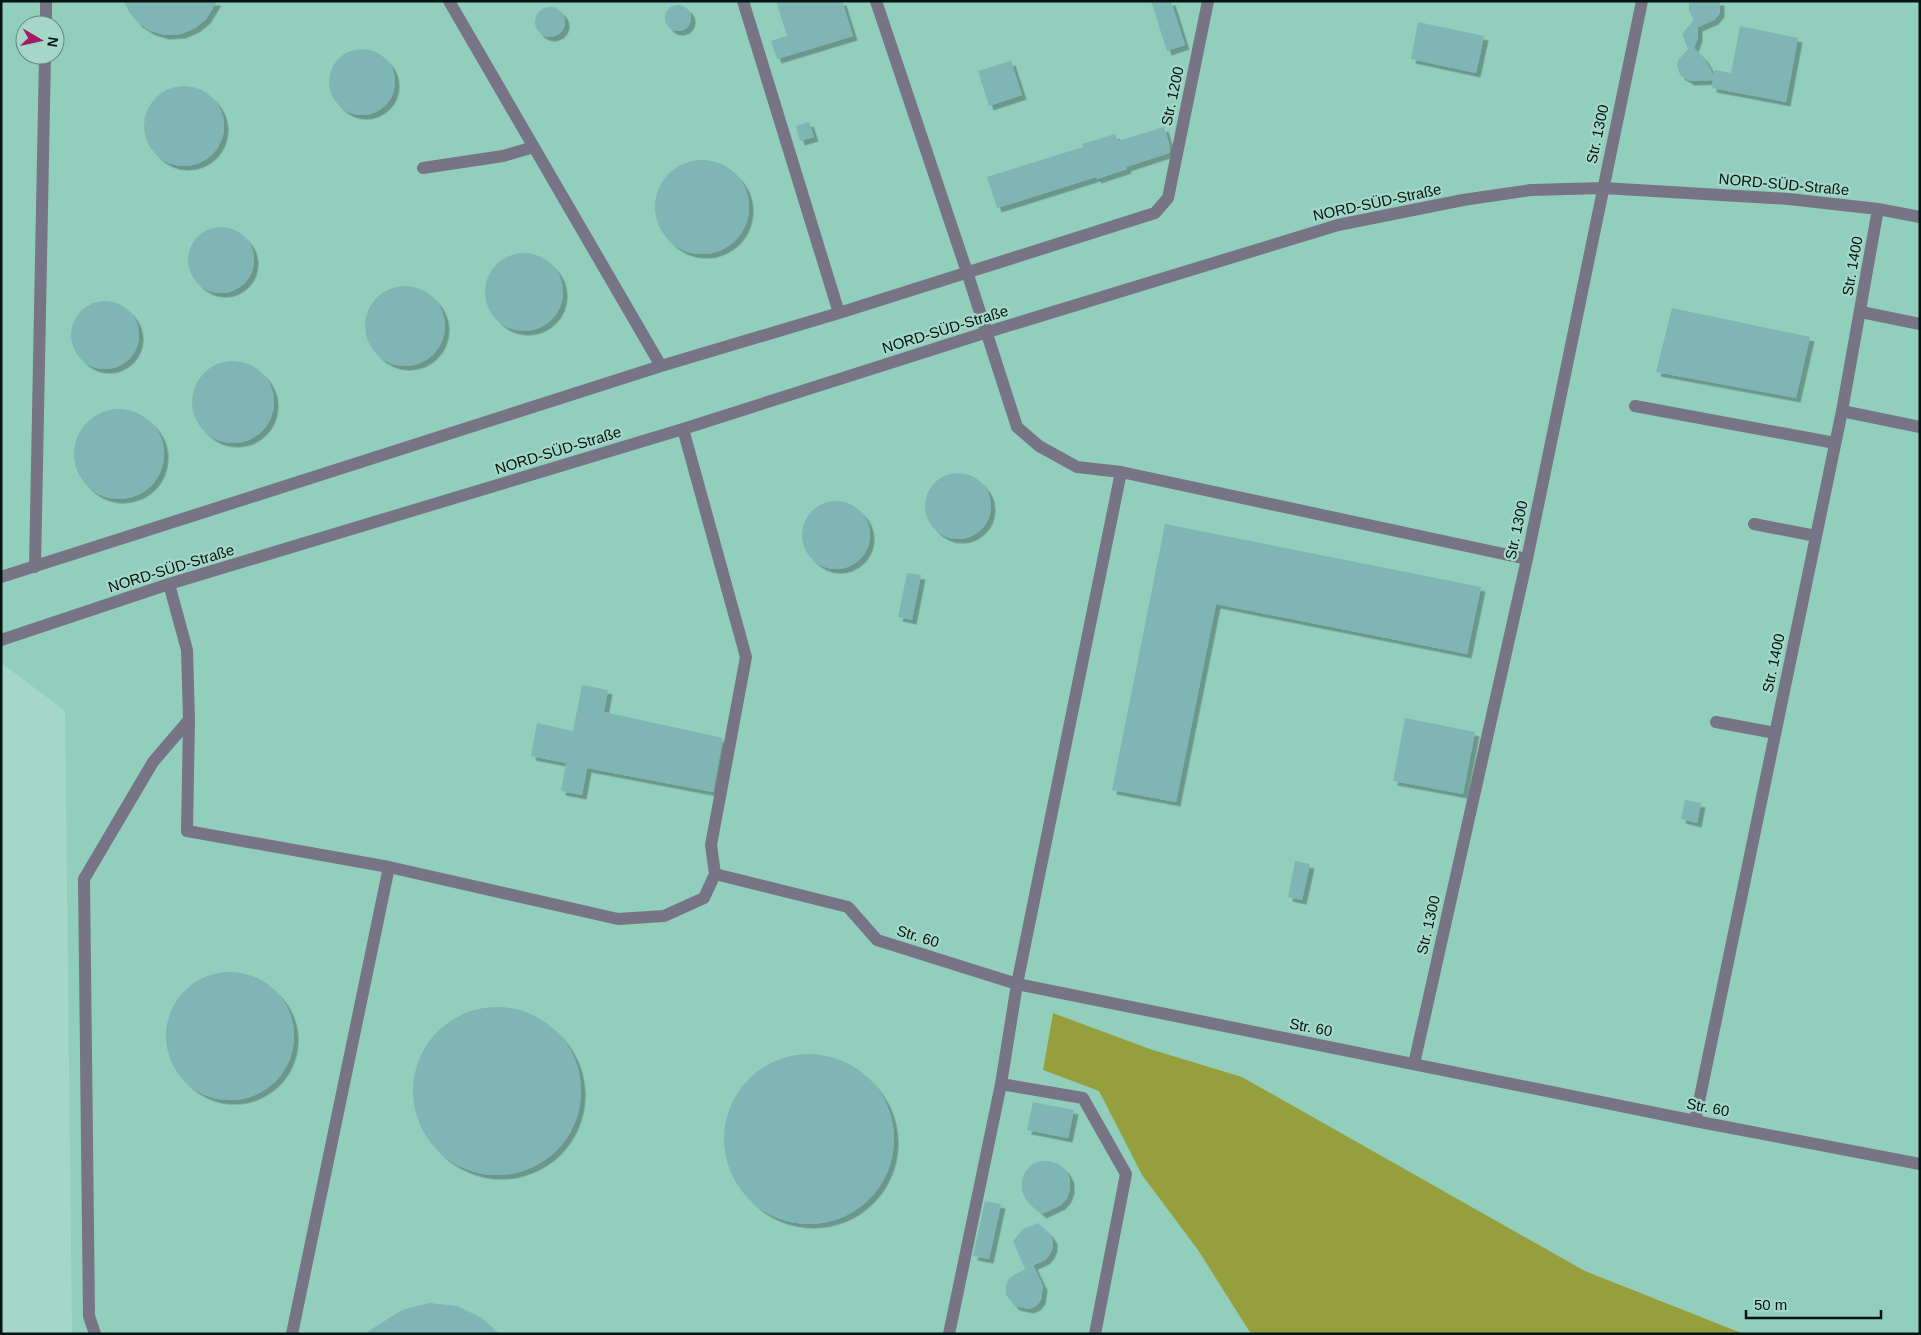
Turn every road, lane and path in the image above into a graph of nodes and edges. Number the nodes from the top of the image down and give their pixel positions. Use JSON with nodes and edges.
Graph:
{"nodes":[{"id":1,"x":46,"y":1,"type":"edge"},
{"id":2,"x":449,"y":1,"type":"edge"},
{"id":3,"x":743,"y":1,"type":"edge"},
{"id":4,"x":876,"y":1,"type":"edge"},
{"id":5,"x":1208,"y":1,"type":"edge"},
{"id":6,"x":1642,"y":1,"type":"edge"},
{"id":7,"x":46,"y":15,"type":"edge"},
{"id":8,"x":45,"y":65,"type":"edge"},
{"id":9,"x":534,"y":147,"type":"junction"},
{"id":10,"x":423,"y":168,"type":"dead end"},
{"id":11,"x":1603,"y":188,"type":"junction"},
{"id":12,"x":1878,"y":210,"type":"junction"},
{"id":13,"x":1920,"y":217,"type":"edge"},
{"id":14,"x":967,"y":272,"type":"junction"},
{"id":15,"x":1861,"y":312,"type":"junction"},
{"id":16,"x":840,"y":313,"type":"junction"},
{"id":17,"x":1920,"y":324,"type":"edge"},
{"id":18,"x":986,"y":334,"type":"junction"},
{"id":19,"x":661,"y":366,"type":"junction"},
{"id":20,"x":1635,"y":406,"type":"dead end"},
{"id":21,"x":1842,"y":411,"type":"junction"},
{"id":22,"x":1920,"y":426,"type":"edge"},
{"id":23,"x":683,"y":429,"type":"junction"},
{"id":24,"x":1835,"y":444,"type":"junction"},
{"id":25,"x":1121,"y":472,"type":"junction"},
{"id":26,"x":1754,"y":524,"type":"dead end"},
{"id":27,"x":1816,"y":536,"type":"junction"},
{"id":28,"x":1527,"y":559,"type":"junction"},
{"id":29,"x":35,"y":567,"type":"junction"},
{"id":30,"x":1,"y":577,"type":"edge"},
{"id":31,"x":169,"y":584,"type":"junction"},
{"id":32,"x":1,"y":640,"type":"edge"},
{"id":33,"x":189,"y":720,"type":"junction"},
{"id":34,"x":1716,"y":722,"type":"dead end"},
{"id":35,"x":1775,"y":733,"type":"junction"},
{"id":36,"x":389,"y":867,"type":"junction"},
{"id":37,"x":716,"y":874,"type":"junction"},
{"id":38,"x":1017,"y":984,"type":"junction"},
{"id":39,"x":1414,"y":1064,"type":"junction"},
{"id":40,"x":1001,"y":1084,"type":"junction"},
{"id":41,"x":1695,"y":1121,"type":"junction"},
{"id":42,"x":1920,"y":1164,"type":"edge"},
{"id":43,"x":95,"y":1334,"type":"edge"},
{"id":44,"x":292,"y":1334,"type":"edge"},
{"id":45,"x":949,"y":1334,"type":"edge"},
{"id":46,"x":1095,"y":1334,"type":"edge"}],
"edges":[{"from":1,"to":7,"type":"lane"},
{"from":2,"to":9,"type":"lane"},
{"from":3,"to":16,"type":"lane"},
{"from":4,"to":14,"type":"lane"},
{"from":5,"to":14,"type":"lane","name":"Str. 1200"},
{"from":6,"to":11,"type":"lane","name":"Str. 1300"},
{"from":8,"to":29,"type":"lane"},
{"from":9,"to":10,"type":"lane"},
{"from":9,"to":19,"type":"lane"},
{"from":11,"to":12,"type":"lane","name":"NORD-SÜD-Straße"},
{"from":11,"to":18,"type":"lane","name":"NORD-SÜD-Straße"},
{"from":11,"to":28,"type":"lane","name":"Str. 1300"},
{"from":12,"to":13,"type":"lane","name":"NORD-SÜD-Straße"},
{"from":12,"to":15,"type":"lane","name":"Str. 1400"},
{"from":14,"to":16,"type":"lane"},
{"from":14,"to":18,"type":"lane"},
{"from":15,"to":17,"type":"lane"},
{"from":15,"to":21,"type":"lane","name":"Str. 1400"},
{"from":16,"to":19,"type":"lane"},
{"from":18,"to":23,"type":"lane","name":"NORD-SÜD-Straße"},
{"from":18,"to":25,"type":"lane"},
{"from":19,"to":29,"type":"lane"},
{"from":20,"to":24,"type":"lane"},
{"from":21,"to":22,"type":"lane"},
{"from":21,"to":24,"type":"lane","name":"Str. 1400"},
{"from":23,"to":31,"type":"lane","name":"NORD-SÜD-Straße"},
{"from":23,"to":37,"type":"lane"},
{"from":24,"to":27,"type":"lane","name":"Str. 1400"},
{"from":25,"to":28,"type":"lane"},
{"from":25,"to":38,"type":"lane"},
{"from":26,"to":27,"type":"lane"},
{"from":27,"to":35,"type":"lane","name":"Str. 1400"},
{"from":28,"to":39,"type":"lane","name":"Str. 1300"},
{"from":29,"to":30,"type":"lane"},
{"from":31,"to":32,"type":"lane","name":"NORD-SÜD-Straße"},
{"from":31,"to":33,"type":"lane"},
{"from":33,"to":36,"type":"lane"},
{"from":33,"to":43,"type":"lane"},
{"from":34,"to":35,"type":"lane"},
{"from":35,"to":41,"type":"lane","name":"Str. 1400"},
{"from":36,"to":37,"type":"lane"},
{"from":36,"to":44,"type":"lane"},
{"from":37,"to":38,"type":"lane","name":"Str. 60"},
{"from":38,"to":39,"type":"lane","name":"Str. 60"},
{"from":38,"to":40,"type":"lane"},
{"from":39,"to":41,"type":"lane","name":"Str. 60"},
{"from":40,"to":45,"type":"lane"},
{"from":40,"to":46,"type":"lane"},
{"from":41,"to":42,"type":"lane","name":"Str. 60"}]}
